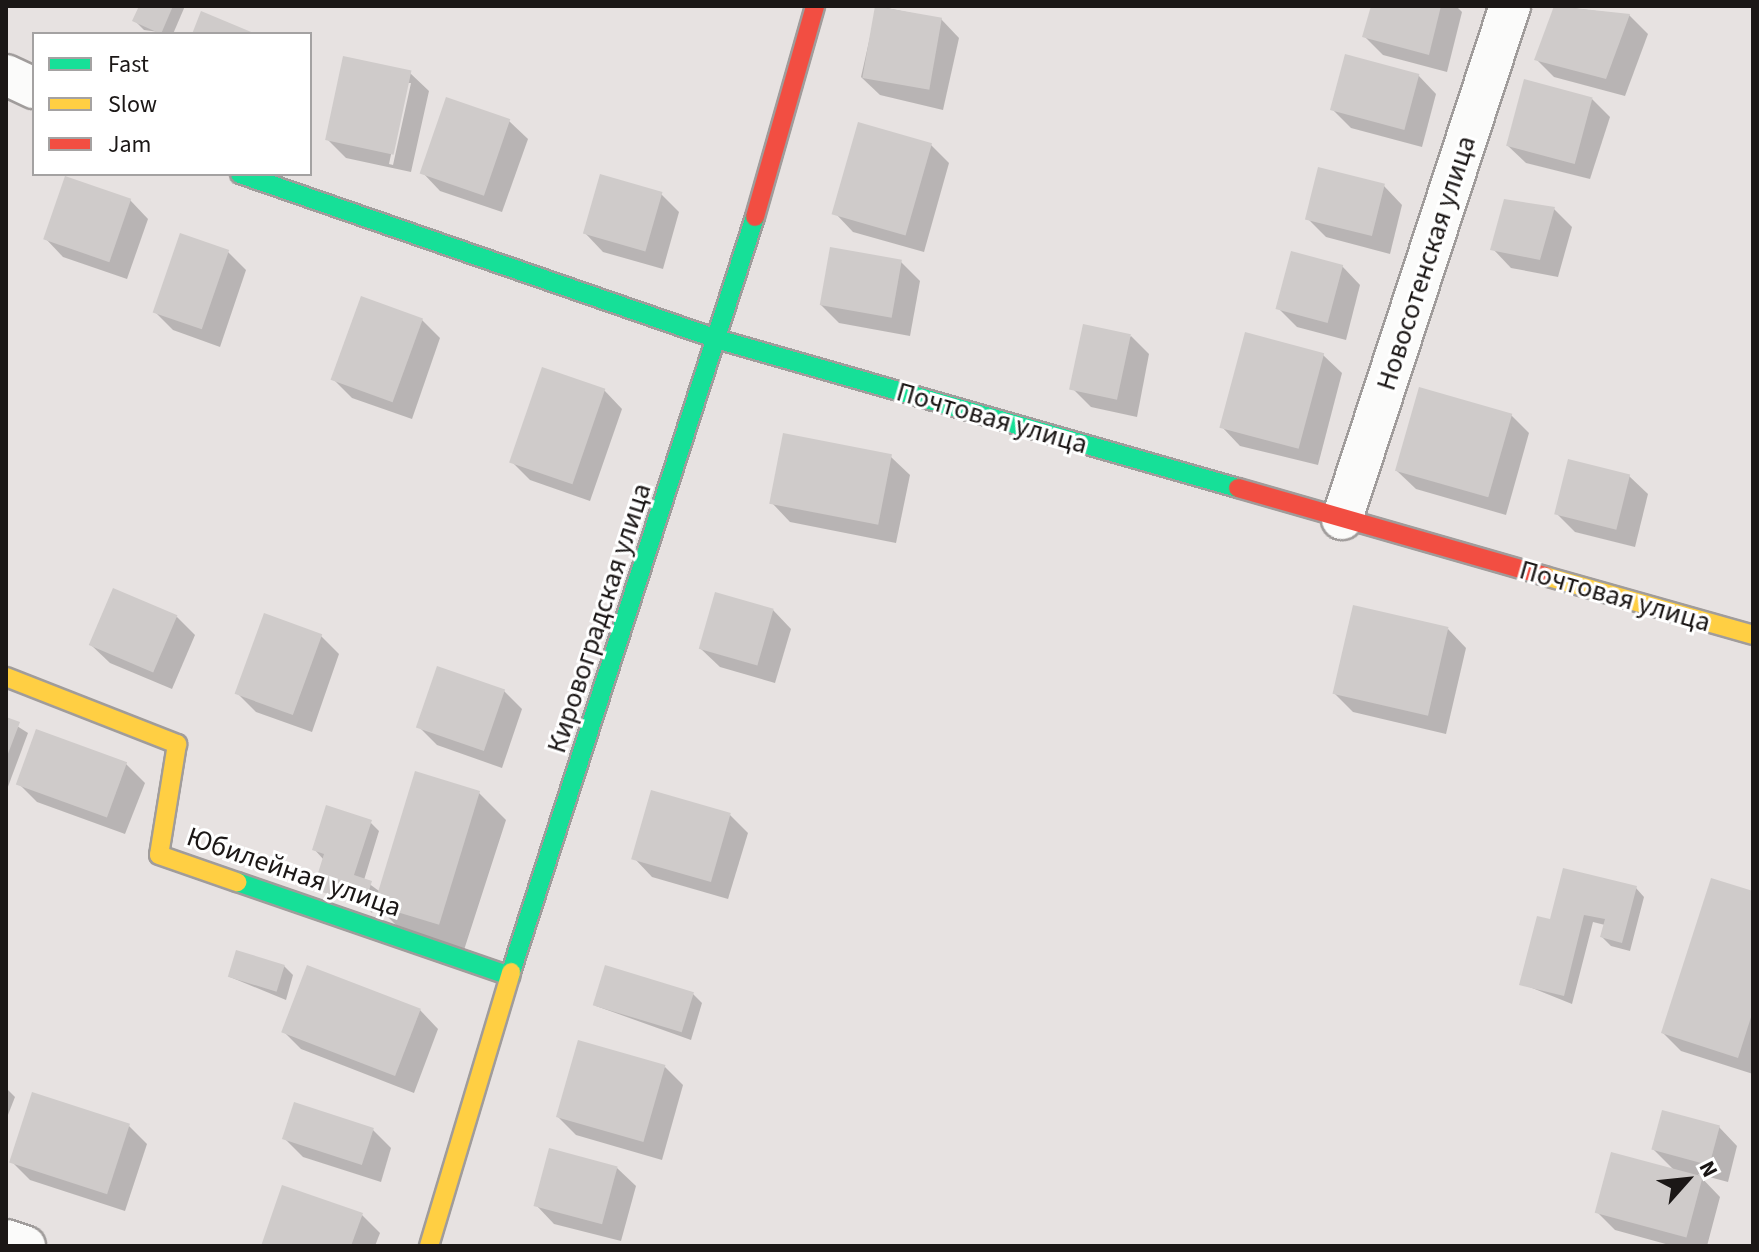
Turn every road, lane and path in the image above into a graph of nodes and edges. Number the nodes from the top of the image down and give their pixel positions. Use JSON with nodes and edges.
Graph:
{"nodes":[{"id":1,"x":815,"y":6,"type":"edge"},
{"id":2,"x":1510,"y":6,"type":"edge"},
{"id":3,"x":6,"y":75,"type":"edge"},
{"id":4,"x":32,"y":87,"type":"edge"},
{"id":5,"x":246,"y":176,"type":"edge"},
{"id":6,"x":720,"y":340,"type":"junction"},
{"id":7,"x":1342,"y":519,"type":"junction"},
{"id":8,"x":1753,"y":635,"type":"edge"},
{"id":9,"x":6,"y":677,"type":"edge"},
{"id":10,"x":510,"y":976,"type":"junction"},
{"id":11,"x":6,"y":1240,"type":"edge"},
{"id":12,"x":25,"y":1246,"type":"edge"},
{"id":13,"x":429,"y":1246,"type":"edge"}],
"edges":[{"from":1,"to":6,"type":"street","name":"Кировоградская улица"},
{"from":2,"to":7,"type":"street","name":"Новосотенская улица"},
{"from":3,"to":4,"type":"street"},
{"from":5,"to":6,"type":"street","name":"Почтовая улица"},
{"from":6,"to":7,"type":"street","name":"Почтовая улица"},
{"from":6,"to":10,"type":"street","name":"Кировоградская улица"},
{"from":7,"to":8,"type":"street","name":"Почтовая улица"},
{"from":9,"to":10,"type":"street","name":"Юбилейная улица"},
{"from":10,"to":13,"type":"street","name":"Кировоградская улица"},
{"from":11,"to":12,"type":"street"}]}
